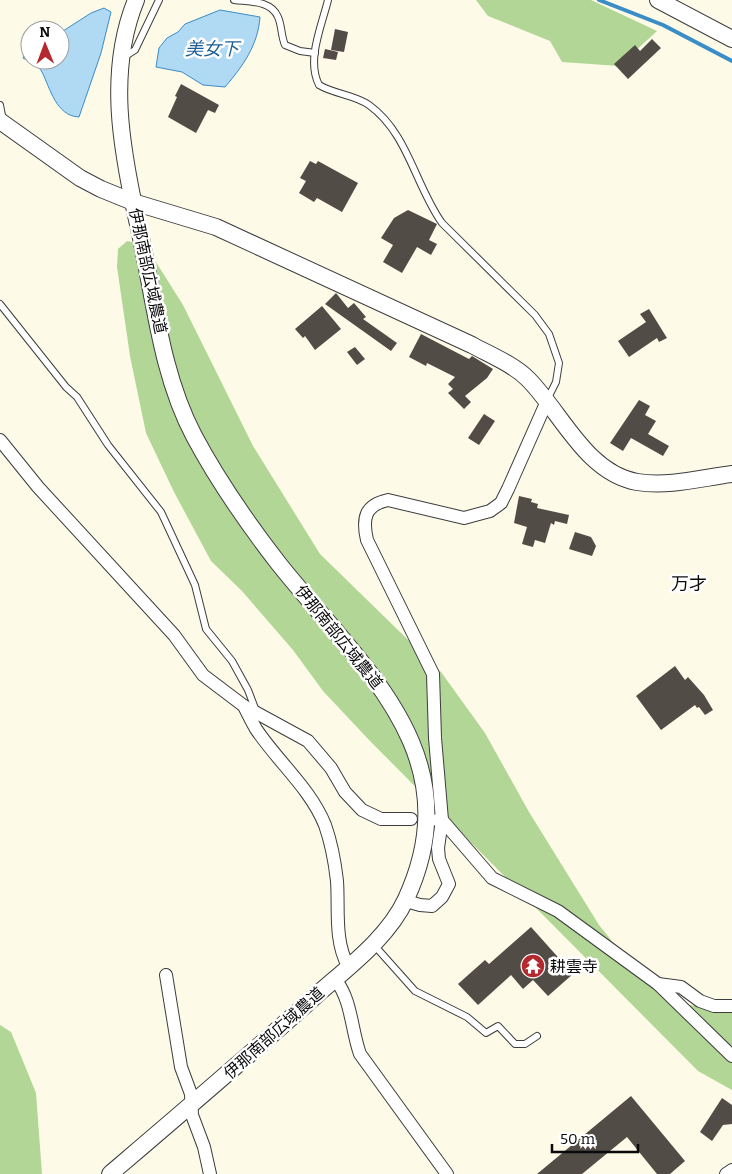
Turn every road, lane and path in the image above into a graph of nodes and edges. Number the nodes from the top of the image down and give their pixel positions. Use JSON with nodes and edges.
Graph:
{"nodes":[{"id":1,"x":159,"y":0,"type":"edge"},
{"id":2,"x":234,"y":0,"type":"edge"},
{"id":3,"x":328,"y":0,"type":"edge"},
{"id":4,"x":658,"y":0,"type":"edge"},
{"id":5,"x":132,"y":2,"type":"edge"},
{"id":6,"x":732,"y":39,"type":"edge"},
{"id":7,"x":315,"y":53,"type":"junction"},
{"id":8,"x":120,"y":59,"type":"junction"},
{"id":9,"x":0,"y":105,"type":"edge"},
{"id":10,"x":2,"y":121,"type":"edge"},
{"id":11,"x":133,"y":202,"type":"junction"},
{"id":12,"x":0,"y":304,"type":"edge"},
{"id":13,"x":547,"y":401,"type":"junction"},
{"id":14,"x":0,"y":440,"type":"edge"},
{"id":15,"x":732,"y":474,"type":"edge"},
{"id":16,"x":244,"y":706,"type":"junction"},
{"id":17,"x":257,"y":712,"type":"junction"},
{"id":18,"x":411,"y":819,"type":"dead end"},
{"id":19,"x":439,"y":820,"type":"junction"},
{"id":20,"x":406,"y":901,"type":"junction"},
{"id":21,"x":374,"y":944,"type":"junction"},
{"id":22,"x":348,"y":966,"type":"junction"},
{"id":23,"x":166,"y":975,"type":"dead end"},
{"id":24,"x":335,"y":978,"type":"junction"},
{"id":25,"x":658,"y":984,"type":"junction"},
{"id":26,"x":732,"y":1006,"type":"edge"},
{"id":27,"x":537,"y":1036,"type":"dead end"},
{"id":28,"x":732,"y":1056,"type":"edge"},
{"id":29,"x":191,"y":1107,"type":"junction"},
{"id":30,"x":732,"y":1170,"type":"edge"},
{"id":31,"x":110,"y":1174,"type":"edge"},
{"id":32,"x":210,"y":1174,"type":"edge"},
{"id":33,"x":446,"y":1174,"type":"edge"},
{"id":34,"x":726,"y":1174,"type":"edge"}],
"edges":[{"from":1,"to":8,"type":"lane"},
{"from":2,"to":7,"type":"lane"},
{"from":3,"to":7,"type":"lane"},
{"from":4,"to":6,"type":"street"},
{"from":5,"to":8,"type":"street","name":"伊那南部広域農道"},
{"from":7,"to":13,"type":"lane"},
{"from":8,"to":11,"type":"street","name":"伊那南部広域農道"},
{"from":9,"to":10,"type":"lane"},
{"from":10,"to":11,"type":"street"},
{"from":11,"to":13,"type":"street"},
{"from":11,"to":20,"type":"street","name":"伊那南部広域農道"},
{"from":12,"to":17,"type":"lane"},
{"from":13,"to":15,"type":"street"},
{"from":13,"to":19,"type":"street"},
{"from":14,"to":16,"type":"street"},
{"from":16,"to":17,"type":"street"},
{"from":16,"to":22,"type":"street"},
{"from":17,"to":18,"type":"street"},
{"from":19,"to":20,"type":"street"},
{"from":19,"to":25,"type":"street"},
{"from":20,"to":21,"type":"street","name":"伊那南部広域農道"},
{"from":21,"to":22,"type":"street","name":"伊那南部広域農道"},
{"from":21,"to":27,"type":"lane"},
{"from":22,"to":24,"type":"street","name":"伊那南部広域農道"},
{"from":23,"to":29,"type":"street"},
{"from":24,"to":29,"type":"street","name":"伊那南部広域農道"},
{"from":24,"to":33,"type":"street"},
{"from":25,"to":26,"type":"street"},
{"from":25,"to":28,"type":"street"},
{"from":29,"to":31,"type":"street","name":"伊那南部広域農道"},
{"from":29,"to":32,"type":"street"},
{"from":30,"to":34,"type":"street"}]}
